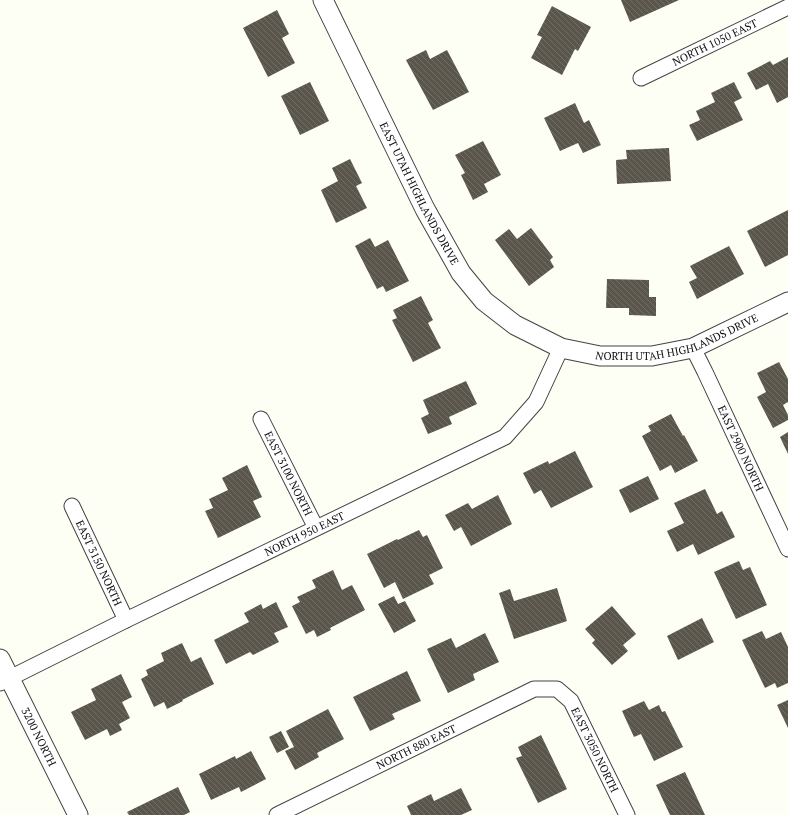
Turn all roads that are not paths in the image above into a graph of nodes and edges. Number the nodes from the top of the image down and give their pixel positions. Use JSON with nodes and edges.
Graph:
{"nodes":[{"id":1,"x":323,"y":0,"type":"edge"},
{"id":2,"x":788,"y":7,"type":"edge"},
{"id":3,"x":641,"y":78,"type":"dead end"},
{"id":4,"x":788,"y":302,"type":"edge"},
{"id":5,"x":561,"y":348,"type":"junction"},
{"id":6,"x":693,"y":348,"type":"junction"},
{"id":7,"x":261,"y":419,"type":"dead end"},
{"id":8,"x":72,"y":506,"type":"dead end"},
{"id":9,"x":316,"y":528,"type":"junction"},
{"id":10,"x":788,"y":549,"type":"edge"},
{"id":11,"x":126,"y":620,"type":"junction"},
{"id":12,"x":0,"y":659,"type":"edge"},
{"id":13,"x":5,"y":681,"type":"edge"},
{"id":14,"x":557,"y":689,"type":"joint"},
{"id":15,"x":78,"y":815,"type":"edge"},
{"id":16,"x":277,"y":815,"type":"edge"},
{"id":17,"x":627,"y":815,"type":"edge"}],
"edges":[{"from":1,"to":5,"type":"street","name":"EAST UTAH HIGHLANDS DRIVE"},
{"from":2,"to":3,"type":"street","name":"NORTH 1050 EAST"},
{"from":4,"to":6,"type":"street","name":"NORTH UTAH HIGHLANDS DRIVE"},
{"from":5,"to":6,"type":"street","name":"NORTH UTAH HIGHLANDS DRIVE"},
{"from":5,"to":9,"type":"street","name":"NORTH 950 EAST"},
{"from":6,"to":10,"type":"street","name":"EAST 2900 NORTH"},
{"from":7,"to":9,"type":"street","name":"EAST 3100 NORTH"},
{"from":8,"to":11,"type":"street","name":"EAST 3150 NORTH"},
{"from":9,"to":11,"type":"street","name":"NORTH 950 EAST"},
{"from":11,"to":13,"type":"street","name":"NORTH 950 EAST"},
{"from":12,"to":13,"type":"street","name":"3200 NORTH"},
{"from":13,"to":15,"type":"street","name":"3200 NORTH"},
{"from":14,"to":16,"type":"street","name":"NORTH 880 EAST"},
{"from":14,"to":17,"type":"street","name":"EAST 3050 NORTH"}]}
